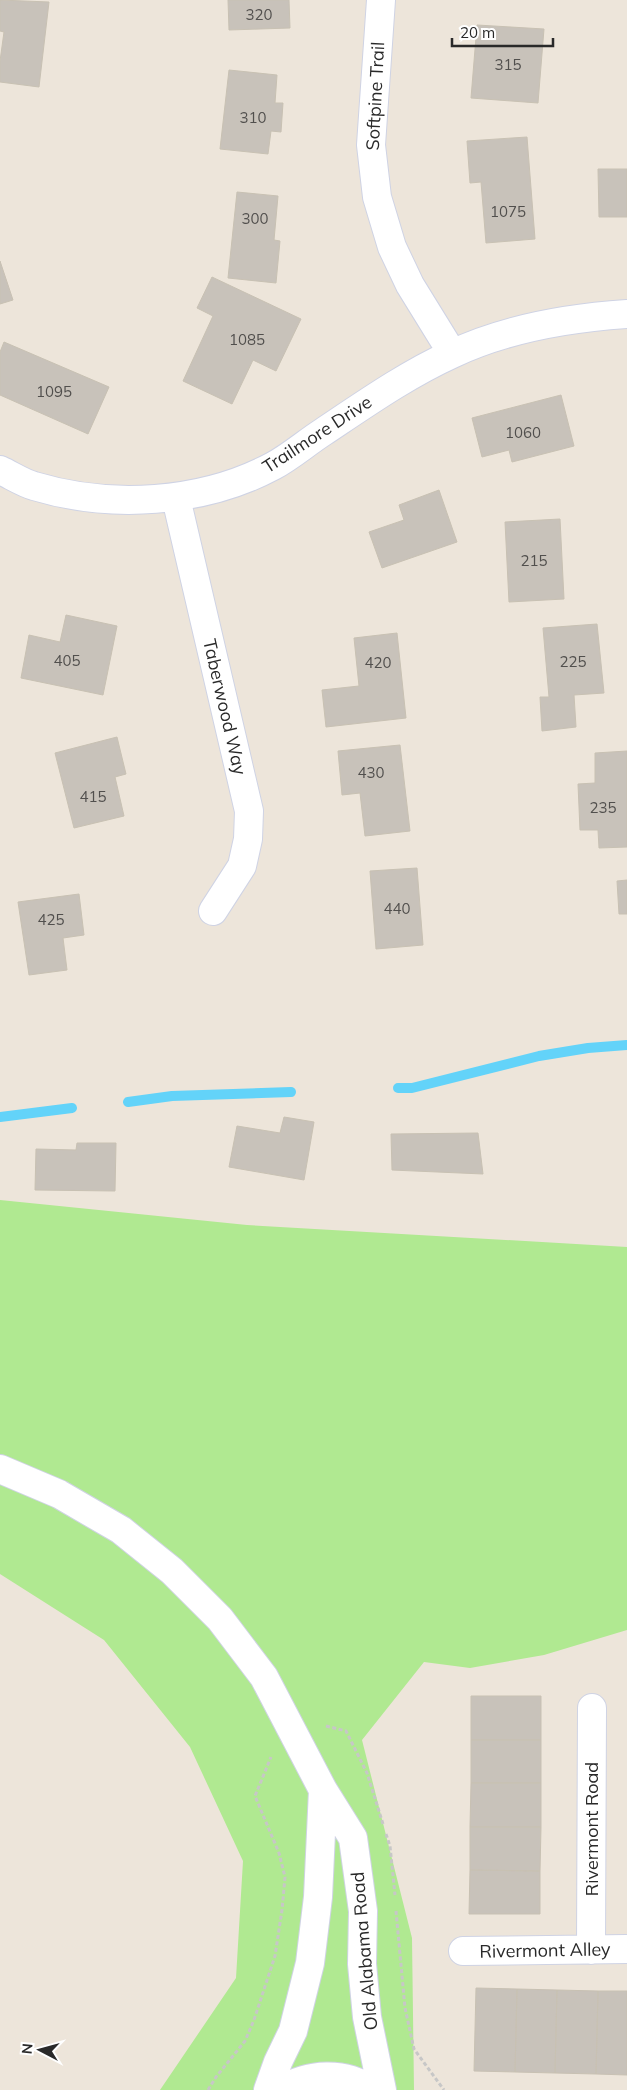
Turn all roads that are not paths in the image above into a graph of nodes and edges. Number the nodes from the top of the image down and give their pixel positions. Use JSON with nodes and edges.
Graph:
{"nodes":[{"id":1,"x":381,"y":0,"type":"edge"},
{"id":2,"x":627,"y":314,"type":"edge"},
{"id":3,"x":452,"y":354,"type":"junction"},
{"id":4,"x":0,"y":470,"type":"edge"},
{"id":5,"x":176,"y":498,"type":"junction"},
{"id":6,"x":213,"y":910,"type":"dead end"},
{"id":7,"x":0,"y":1469,"type":"edge"},
{"id":8,"x":592,"y":1708,"type":"dead end"},
{"id":9,"x":324,"y":1790,"type":"junction"},
{"id":10,"x":627,"y":1949,"type":"edge"},
{"id":11,"x":591,"y":1950,"type":"junction"},
{"id":12,"x":463,"y":1951,"type":"dead end"},
{"id":13,"x":268,"y":2090,"type":"edge"},
{"id":14,"x":282,"y":2090,"type":"edge"},
{"id":15,"x":371,"y":2090,"type":"edge"},
{"id":16,"x":382,"y":2090,"type":"edge"}],
"edges":[{"from":1,"to":3,"type":"street","name":"Softpine Trail"},
{"from":2,"to":3,"type":"street","name":"Trailmore Drive"},
{"from":3,"to":5,"type":"street","name":"Trailmore Drive"},
{"from":4,"to":5,"type":"street","name":"Trailmore Drive"},
{"from":5,"to":6,"type":"street","name":"Taberwood Way"},
{"from":7,"to":9,"type":"street","name":"Old Alabama Road"},
{"from":8,"to":11,"type":"street","name":"Rivermont Road"},
{"from":9,"to":13,"type":"street"},
{"from":9,"to":16,"type":"street","name":"Old Alabama Road"},
{"from":10,"to":11,"type":"street","name":"Rivermont Alley"},
{"from":11,"to":12,"type":"street","name":"Rivermont Alley"},
{"from":14,"to":15,"type":"street"}]}
